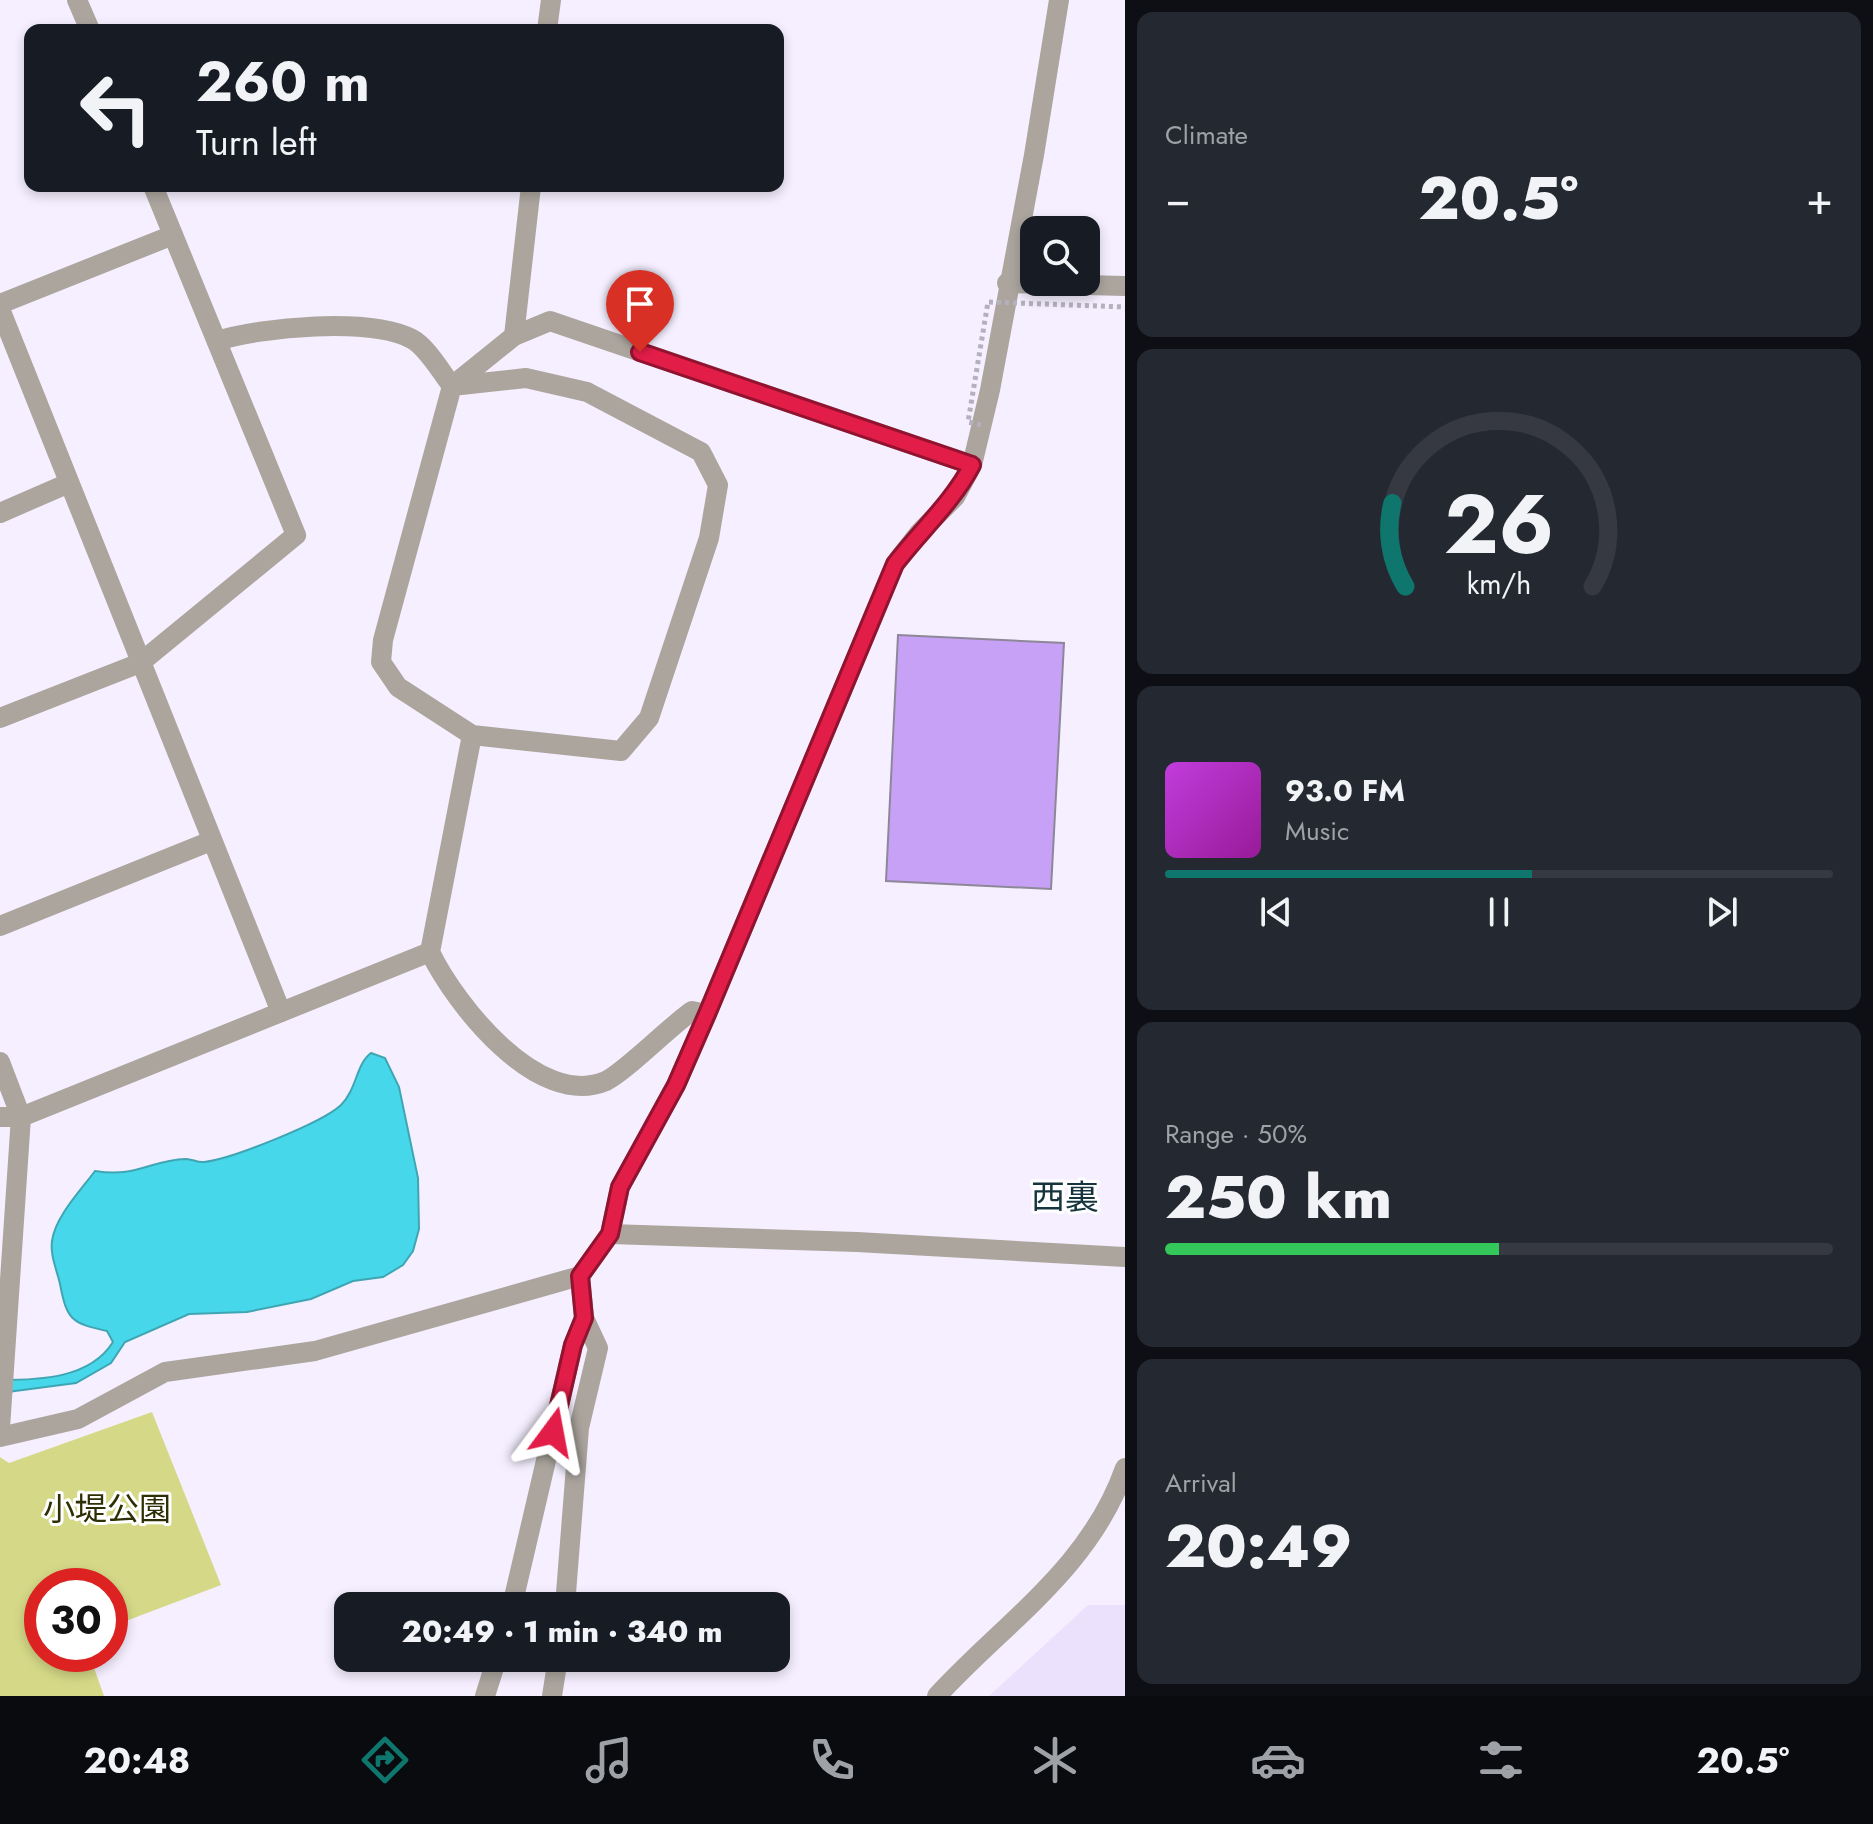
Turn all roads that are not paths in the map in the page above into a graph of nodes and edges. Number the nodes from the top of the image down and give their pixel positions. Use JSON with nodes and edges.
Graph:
{"nodes":[{"id":1,"x":77,"y":0,"type":"edge"},
{"id":2,"x":551,"y":0,"type":"edge"},
{"id":3,"x":1059,"y":0,"type":"edge"},
{"id":4,"x":87,"y":24,"type":"edge"},
{"id":5,"x":548,"y":24,"type":"edge"},
{"id":6,"x":155,"y":192,"type":"edge"},
{"id":7,"x":530,"y":192,"type":"edge"},
{"id":8,"x":173,"y":235,"type":"junction"},
{"id":9,"x":1007,"y":283,"type":"junction"},
{"id":10,"x":1125,"y":286,"type":"edge"},
{"id":11,"x":0,"y":307,"type":"edge"},
{"id":12,"x":514,"y":336,"type":"junction"},
{"id":13,"x":217,"y":341,"type":"junction"},
{"id":14,"x":452,"y":386,"type":"junction"},
{"id":15,"x":972,"y":465,"type":"junction"},
{"id":16,"x":69,"y":483,"type":"junction"},
{"id":17,"x":0,"y":513,"type":"edge"},
{"id":18,"x":140,"y":663,"type":"junction"},
{"id":19,"x":0,"y":718,"type":"edge"},
{"id":20,"x":472,"y":735,"type":"junction"},
{"id":21,"x":211,"y":841,"type":"junction"},
{"id":22,"x":0,"y":926,"type":"edge"},
{"id":23,"x":430,"y":952,"type":"junction"},
{"id":24,"x":281,"y":1012,"type":"junction"},
{"id":25,"x":707,"y":1014,"type":"junction"},
{"id":26,"x":0,"y":1062,"type":"edge"},
{"id":27,"x":0,"y":1117,"type":"edge"},
{"id":28,"x":21,"y":1117,"type":"junction"},
{"id":29,"x":610,"y":1234,"type":"junction"},
{"id":30,"x":1125,"y":1257,"type":"edge"},
{"id":31,"x":580,"y":1276,"type":"junction"},
{"id":32,"x":584,"y":1318,"type":"junction"},
{"id":33,"x":0,"y":1428,"type":"edge"},
{"id":34,"x":0,"y":1437,"type":"edge"},
{"id":35,"x":1125,"y":1468,"type":"edge"},
{"id":36,"x":515,"y":1592,"type":"edge"},
{"id":37,"x":566,"y":1592,"type":"edge"},
{"id":38,"x":493,"y":1672,"type":"edge"},
{"id":39,"x":556,"y":1672,"type":"edge"},
{"id":40,"x":485,"y":1696,"type":"edge"},
{"id":41,"x":552,"y":1696,"type":"edge"},
{"id":42,"x":937,"y":1696,"type":"edge"}],
"edges":[{"from":1,"to":4,"type":"street"},
{"from":2,"to":5,"type":"street"},
{"from":3,"to":9,"type":"street"},
{"from":6,"to":8,"type":"street"},
{"from":7,"to":12,"type":"street"},
{"from":8,"to":11,"type":"street"},
{"from":8,"to":13,"type":"street"},
{"from":9,"to":10,"type":"street"},
{"from":9,"to":15,"type":"street"},
{"from":11,"to":16,"type":"street"},
{"from":12,"to":14,"type":"street"},
{"from":12,"to":15,"type":"street"},
{"from":13,"to":14,"type":"street"},
{"from":13,"to":18,"type":"street"},
{"from":14,"to":20,"type":"street"},
{"from":14,"to":20,"type":"street"},
{"from":15,"to":25,"type":"street"},
{"from":16,"to":17,"type":"street"},
{"from":16,"to":18,"type":"street"},
{"from":18,"to":19,"type":"street"},
{"from":18,"to":21,"type":"street"},
{"from":20,"to":23,"type":"street"},
{"from":21,"to":22,"type":"street"},
{"from":21,"to":24,"type":"street"},
{"from":23,"to":24,"type":"street"},
{"from":23,"to":25,"type":"street"},
{"from":24,"to":28,"type":"street"},
{"from":25,"to":29,"type":"street"},
{"from":26,"to":28,"type":"street"},
{"from":27,"to":28,"type":"street"},
{"from":28,"to":33,"type":"street"},
{"from":29,"to":30,"type":"street"},
{"from":29,"to":31,"type":"street"},
{"from":31,"to":32,"type":"street"},
{"from":31,"to":34,"type":"street"},
{"from":32,"to":36,"type":"street"},
{"from":32,"to":37,"type":"street"},
{"from":35,"to":42,"type":"street"},
{"from":38,"to":40,"type":"street"},
{"from":39,"to":41,"type":"street"}]}
